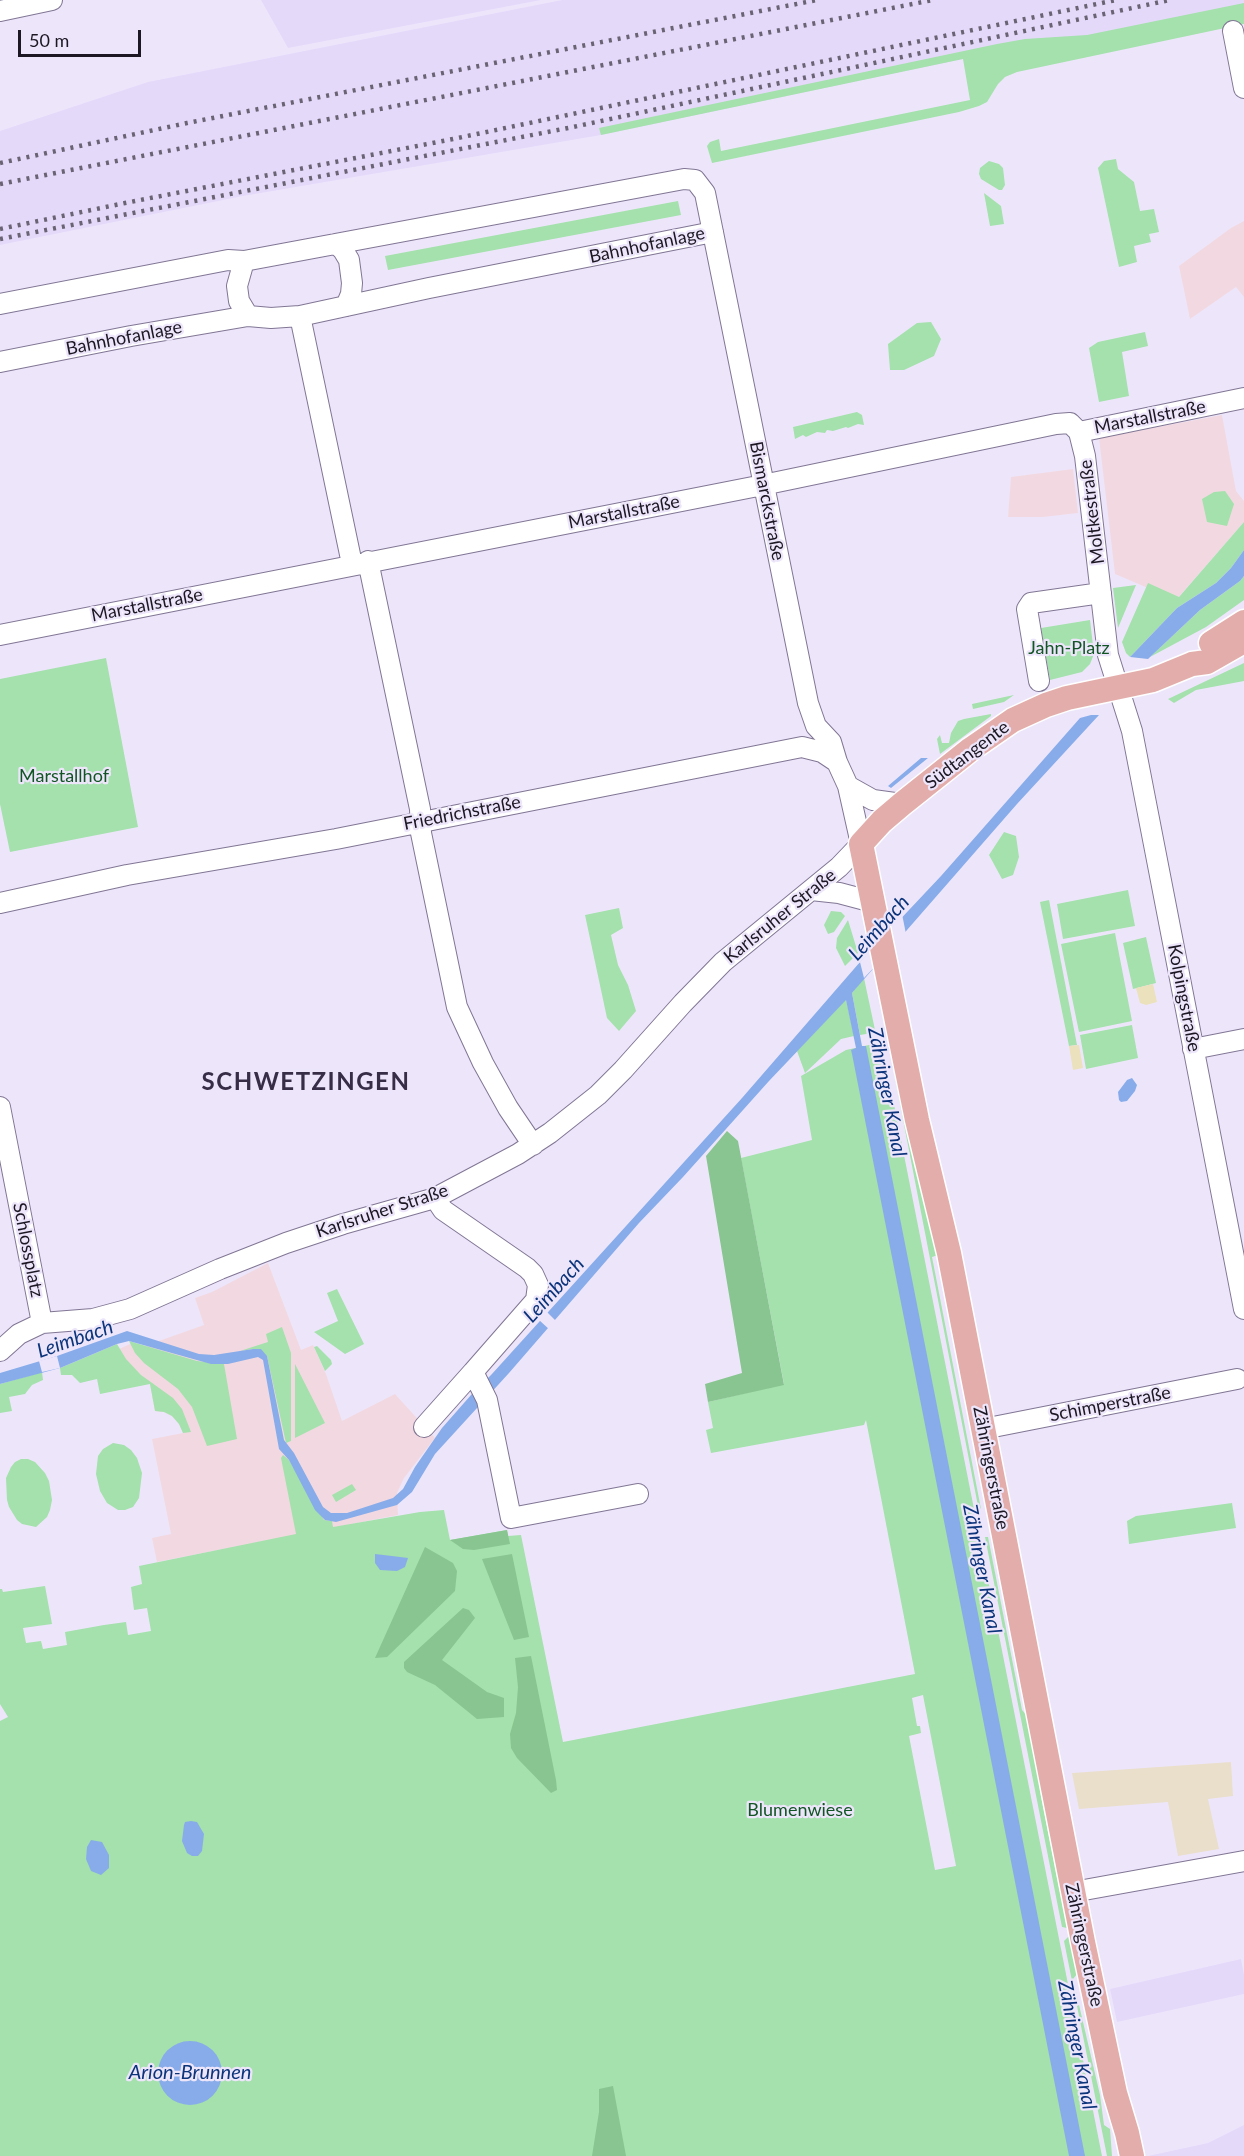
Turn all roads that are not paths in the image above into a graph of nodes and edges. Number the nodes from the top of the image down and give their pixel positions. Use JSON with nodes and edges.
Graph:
{"nodes":[{"id":1,"x":52,"y":0,"type":"edge"},
{"id":2,"x":0,"y":10,"type":"edge"},
{"id":3,"x":1233,"y":31,"type":"dead end"},
{"id":4,"x":1244,"y":88,"type":"edge"},
{"id":5,"x":713,"y":232,"type":"junction"},
{"id":6,"x":336,"y":244,"type":"junction"},
{"id":7,"x":244,"y":261,"type":"junction"},
{"id":8,"x":0,"y":304,"type":"edge"},
{"id":9,"x":346,"y":306,"type":"junction"},
{"id":10,"x":248,"y":316,"type":"junction"},
{"id":11,"x":300,"y":316,"type":"junction"},
{"id":12,"x":0,"y":362,"type":"edge"},
{"id":13,"x":1244,"y":398,"type":"edge"},
{"id":14,"x":1079,"y":432,"type":"junction"},
{"id":15,"x":764,"y":484,"type":"junction"},
{"id":16,"x":360,"y":563,"type":"junction"},
{"id":17,"x":1101,"y":593,"type":"junction"},
{"id":18,"x":1244,"y":622,"type":"edge"},
{"id":19,"x":0,"y":634,"type":"edge"},
{"id":20,"x":1244,"y":641,"type":"edge"},
{"id":21,"x":1192,"y":664,"type":"junction"},
{"id":22,"x":1039,"y":681,"type":"dead end"},
{"id":23,"x":1119,"y":688,"type":"junction"},
{"id":24,"x":837,"y":762,"type":"junction"},
{"id":25,"x":848,"y":786,"type":"junction"},
{"id":26,"x":902,"y":804,"type":"junction"},
{"id":27,"x":420,"y":821,"type":"junction"},
{"id":28,"x":861,"y":844,"type":"junction"},
{"id":29,"x":811,"y":890,"type":"junction"},
{"id":30,"x":873,"y":902,"type":"junction"},
{"id":31,"x":0,"y":903,"type":"edge"},
{"id":32,"x":1244,"y":1039,"type":"edge"},
{"id":33,"x":1193,"y":1049,"type":"junction"},
{"id":34,"x":0,"y":1107,"type":"edge"},
{"id":35,"x":532,"y":1145,"type":"junction"},
{"id":36,"x":435,"y":1198,"type":"junction"},
{"id":37,"x":1239,"y":1252,"type":"edge"},
{"id":38,"x":1244,"y":1309,"type":"edge"},
{"id":39,"x":42,"y":1323,"type":"junction"},
{"id":40,"x":0,"y":1351,"type":"edge"},
{"id":41,"x":1237,"y":1378,"type":"dead end"},
{"id":42,"x":480,"y":1386,"type":"junction"},
{"id":43,"x":424,"y":1427,"type":"dead end"},
{"id":44,"x":983,"y":1429,"type":"junction"},
{"id":45,"x":638,"y":1494,"type":"dead end"},
{"id":46,"x":1244,"y":1861,"type":"edge"},
{"id":47,"x":1073,"y":1892,"type":"junction"},
{"id":48,"x":1115,"y":2093,"type":"junction"},
{"id":49,"x":1117,"y":2156,"type":"edge"},
{"id":50,"x":1132,"y":2156,"type":"edge"}],
"edges":[{"from":1,"to":2,"type":"street"},
{"from":3,"to":4,"type":"street"},
{"from":5,"to":6,"type":"street","name":"Bahnhofanlage"},
{"from":5,"to":9,"type":"street","name":"Bahnhofanlage"},
{"from":5,"to":15,"type":"street","name":"Bismarckstraße"},
{"from":6,"to":7,"type":"street","name":"Bahnhofanlage"},
{"from":6,"to":9,"type":"street"},
{"from":7,"to":8,"type":"street","name":"Bahnhofanlage"},
{"from":7,"to":10,"type":"street"},
{"from":9,"to":11,"type":"street","name":"Bahnhofanlage"},
{"from":10,"to":11,"type":"street","name":"Bahnhofanlage"},
{"from":10,"to":12,"type":"street","name":"Bahnhofanlage"},
{"from":11,"to":16,"type":"street"},
{"from":13,"to":14,"type":"street","name":"Marstallstraße"},
{"from":14,"to":15,"type":"street","name":"Marstallstraße"},
{"from":14,"to":17,"type":"street","name":"Moltkestraße"},
{"from":15,"to":16,"type":"street","name":"Marstallstraße"},
{"from":15,"to":24,"type":"street","name":"Bismarckstraße"},
{"from":16,"to":19,"type":"street","name":"Marstallstraße"},
{"from":16,"to":27,"type":"street"},
{"from":17,"to":22,"type":"street"},
{"from":17,"to":23,"type":"street","name":"Moltkestraße"},
{"from":18,"to":21,"type":"main road","name":"Südtangente"},
{"from":20,"to":21,"type":"main road","name":"Südtangente"},
{"from":21,"to":23,"type":"main road","name":"Südtangente"},
{"from":23,"to":26,"type":"main road","name":"Südtangente"},
{"from":23,"to":33,"type":"street","name":"Kolpingstraße"},
{"from":24,"to":25,"type":"street"},
{"from":24,"to":27,"type":"street","name":"Friedrichstraße"},
{"from":25,"to":26,"type":"street"},
{"from":25,"to":28,"type":"street"},
{"from":26,"to":28,"type":"main road","name":"Südtangente"},
{"from":27,"to":31,"type":"street","name":"Friedrichstraße"},
{"from":27,"to":35,"type":"street"},
{"from":28,"to":29,"type":"street","name":"Karlsruher Straße"},
{"from":28,"to":30,"type":"main road","name":"Zähringerstraße"},
{"from":29,"to":30,"type":"street"},
{"from":29,"to":35,"type":"street","name":"Karlsruher Straße"},
{"from":30,"to":44,"type":"main road","name":"Zähringerstraße"},
{"from":32,"to":33,"type":"street"},
{"from":33,"to":37,"type":"street","name":"Kolpingstraße"},
{"from":34,"to":39,"type":"street","name":"Schlossplatz"},
{"from":35,"to":36,"type":"street","name":"Karlsruher Straße"},
{"from":36,"to":39,"type":"street","name":"Karlsruher Straße"},
{"from":36,"to":42,"type":"street"},
{"from":37,"to":38,"type":"street","name":"Kolpingstraße"},
{"from":39,"to":40,"type":"street"},
{"from":41,"to":44,"type":"street","name":"Schimperstraße"},
{"from":42,"to":43,"type":"street"},
{"from":42,"to":45,"type":"street"},
{"from":44,"to":47,"type":"main road","name":"Zähringerstraße"},
{"from":46,"to":47,"type":"street"},
{"from":47,"to":48,"type":"main road","name":"Zähringerstraße"},
{"from":48,"to":49,"type":"main road","name":"Zähringerstraße"},
{"from":48,"to":50,"type":"main road","name":"Zähringerstraße"}]}
